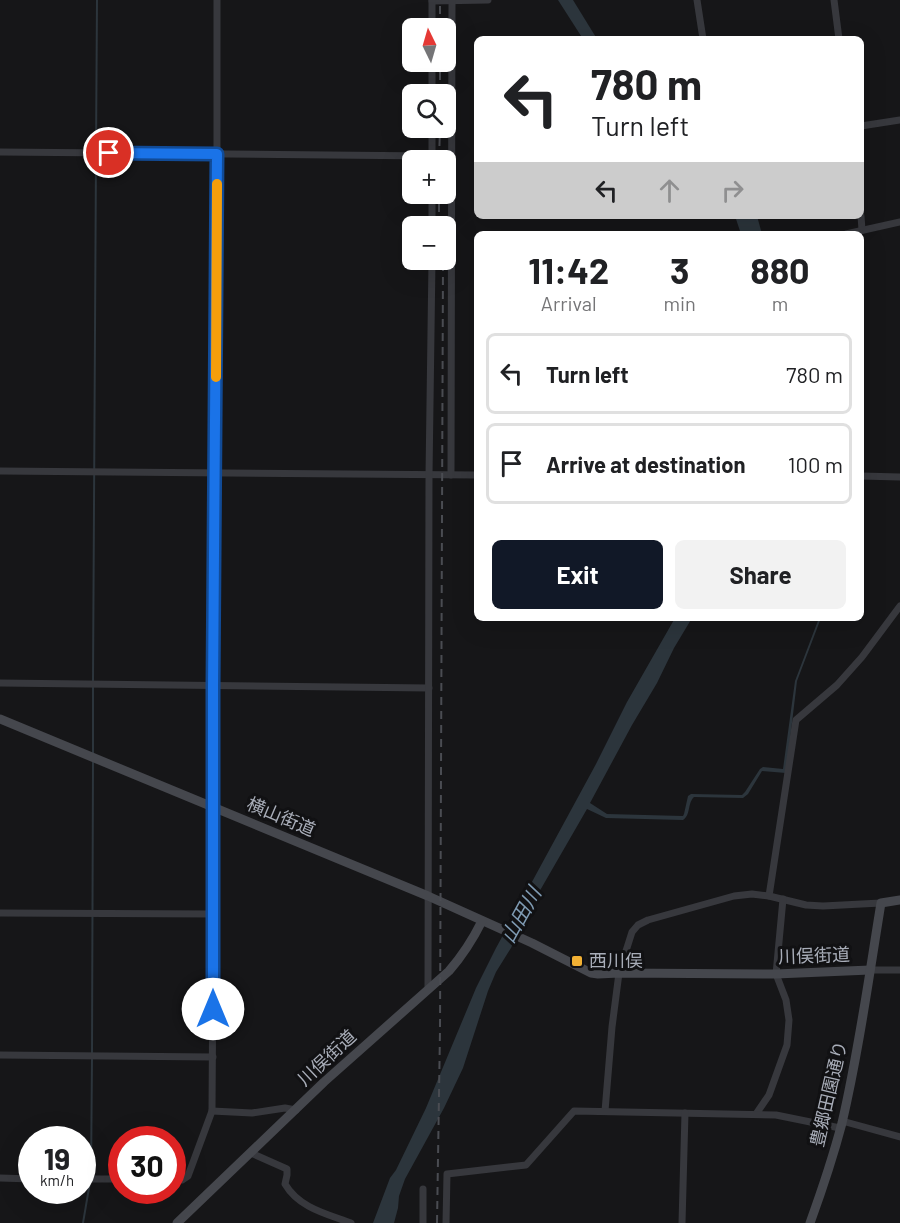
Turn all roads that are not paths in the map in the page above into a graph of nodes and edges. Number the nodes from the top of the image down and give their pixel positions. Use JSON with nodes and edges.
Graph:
{"nodes":[{"id":1,"x":217,"y":0,"type":"edge"},
{"id":2,"x":488,"y":0,"type":"edge"},
{"id":3,"x":697,"y":0,"type":"edge"},
{"id":4,"x":834,"y":0,"type":"edge"},
{"id":5,"x":432,"y":1,"type":"edge"},
{"id":6,"x":452,"y":1,"type":"edge"},
{"id":7,"x":432,"y":18,"type":"edge"},
{"id":8,"x":703,"y":36,"type":"edge"},
{"id":9,"x":839,"y":36,"type":"edge"},
{"id":10,"x":900,"y":120,"type":"edge"},
{"id":11,"x":864,"y":126,"type":"edge"},
{"id":12,"x":0,"y":152,"type":"edge"},
{"id":13,"x":217,"y":154,"type":"junction"},
{"id":14,"x":402,"y":157,"type":"edge"},
{"id":15,"x":861,"y":219,"type":"edge"},
{"id":16,"x":900,"y":222,"type":"edge"},
{"id":17,"x":862,"y":230,"type":"junction"},
{"id":18,"x":858,"y":231,"type":"edge"},
{"id":19,"x":432,"y":270,"type":"edge"},
{"id":20,"x":0,"y":471,"type":"edge"},
{"id":21,"x":215,"y":474,"type":"junction"},
{"id":22,"x":429,"y":475,"type":"junction"},
{"id":23,"x":450,"y":475,"type":"junction"},
{"id":24,"x":474,"y":475,"type":"edge"},
{"id":25,"x":864,"y":476,"type":"edge"},
{"id":26,"x":900,"y":477,"type":"edge"},
{"id":27,"x":900,"y":606,"type":"edge"},
{"id":28,"x":0,"y":683,"type":"edge"},
{"id":29,"x":213,"y":687,"type":"junction"},
{"id":30,"x":429,"y":688,"type":"junction"},
{"id":31,"x":0,"y":719,"type":"edge"},
{"id":32,"x":214,"y":807,"type":"junction"},
{"id":33,"x":428,"y":896,"type":"junction"},
{"id":34,"x":769,"y":896,"type":"junction"},
{"id":35,"x":783,"y":900,"type":"junction"},
{"id":36,"x":900,"y":900,"type":"edge"},
{"id":37,"x":881,"y":903,"type":"junction"},
{"id":38,"x":0,"y":913,"type":"edge"},
{"id":39,"x":214,"y":914,"type":"junction"},
{"id":40,"x":482,"y":921,"type":"junction"},
{"id":41,"x":870,"y":970,"type":"junction"},
{"id":42,"x":900,"y":970,"type":"edge"},
{"id":43,"x":619,"y":973,"type":"junction"},
{"id":44,"x":777,"y":974,"type":"junction"},
{"id":45,"x":428,"y":990,"type":"junction"},
{"id":46,"x":0,"y":1055,"type":"edge"},
{"id":47,"x":213,"y":1057,"type":"junction"},
{"id":48,"x":296,"y":1110,"type":"junction"},
{"id":49,"x":212,"y":1111,"type":"junction"},
{"id":50,"x":605,"y":1111,"type":"junction"},
{"id":51,"x":685,"y":1113,"type":"junction"},
{"id":52,"x":756,"y":1114,"type":"junction"},
{"id":53,"x":841,"y":1125,"type":"junction"},
{"id":54,"x":900,"y":1137,"type":"edge"},
{"id":55,"x":251,"y":1153,"type":"junction"},
{"id":56,"x":186,"y":1177,"type":"edge"},
{"id":57,"x":0,"y":1178,"type":"edge"},
{"id":58,"x":18,"y":1179,"type":"edge"},
{"id":59,"x":423,"y":1189,"type":"dead end"},
{"id":60,"x":177,"y":1223,"type":"edge"},
{"id":61,"x":351,"y":1223,"type":"edge"},
{"id":62,"x":423,"y":1223,"type":"edge"},
{"id":63,"x":446,"y":1223,"type":"edge"},
{"id":64,"x":682,"y":1223,"type":"edge"},
{"id":65,"x":810,"y":1223,"type":"edge"}],
"edges":[{"from":1,"to":13,"type":"street"},
{"from":2,"to":6,"type":"street"},
{"from":3,"to":8,"type":"street"},
{"from":4,"to":9,"type":"street"},
{"from":5,"to":6,"type":"street"},
{"from":5,"to":7,"type":"street"},
{"from":6,"to":23,"type":"street"},
{"from":10,"to":11,"type":"street"},
{"from":12,"to":13,"type":"street"},
{"from":13,"to":14,"type":"street"},
{"from":13,"to":21,"type":"street"},
{"from":15,"to":17,"type":"street"},
{"from":16,"to":17,"type":"street"},
{"from":17,"to":18,"type":"street"},
{"from":19,"to":22,"type":"street"},
{"from":20,"to":21,"type":"street"},
{"from":21,"to":22,"type":"street"},
{"from":21,"to":29,"type":"street"},
{"from":22,"to":23,"type":"street"},
{"from":22,"to":30,"type":"street"},
{"from":23,"to":24,"type":"street"},
{"from":25,"to":26,"type":"street"},
{"from":27,"to":34,"type":"street"},
{"from":28,"to":29,"type":"street"},
{"from":29,"to":30,"type":"street"},
{"from":29,"to":32,"type":"street"},
{"from":30,"to":33,"type":"street"},
{"from":31,"to":32,"type":"main road","name":"横山街道"},
{"from":32,"to":33,"type":"main road","name":"横山街道"},
{"from":32,"to":39,"type":"street"},
{"from":33,"to":40,"type":"main road","name":"横山街道"},
{"from":33,"to":45,"type":"street"},
{"from":34,"to":35,"type":"street"},
{"from":34,"to":43,"type":"street"},
{"from":35,"to":37,"type":"street"},
{"from":35,"to":44,"type":"street"},
{"from":36,"to":37,"type":"main road"},
{"from":37,"to":41,"type":"main road","name":"川俣街道"},
{"from":38,"to":39,"type":"street"},
{"from":39,"to":47,"type":"street"},
{"from":40,"to":43,"type":"main road","name":"川俣街道"},
{"from":40,"to":45,"type":"main road","name":"川俣街道"},
{"from":41,"to":42,"type":"street"},
{"from":41,"to":44,"type":"main road","name":"川俣街道"},
{"from":41,"to":53,"type":"main road","name":"豊郷田園通り"},
{"from":43,"to":44,"type":"main road","name":"川俣街道"},
{"from":43,"to":50,"type":"street"},
{"from":44,"to":52,"type":"street"},
{"from":45,"to":48,"type":"main road","name":"川俣街道"},
{"from":46,"to":47,"type":"street"},
{"from":47,"to":49,"type":"street"},
{"from":48,"to":49,"type":"street"},
{"from":48,"to":55,"type":"main road","name":"川俣街道"},
{"from":49,"to":56,"type":"street"},
{"from":50,"to":51,"type":"street"},
{"from":50,"to":63,"type":"street"},
{"from":51,"to":52,"type":"street"},
{"from":51,"to":64,"type":"street"},
{"from":52,"to":53,"type":"street"},
{"from":53,"to":54,"type":"street"},
{"from":53,"to":65,"type":"main road","name":"豊郷田園通り"},
{"from":55,"to":60,"type":"main road","name":"川俣街道"},
{"from":55,"to":61,"type":"street"},
{"from":57,"to":58,"type":"street"},
{"from":59,"to":62,"type":"street"}]}
